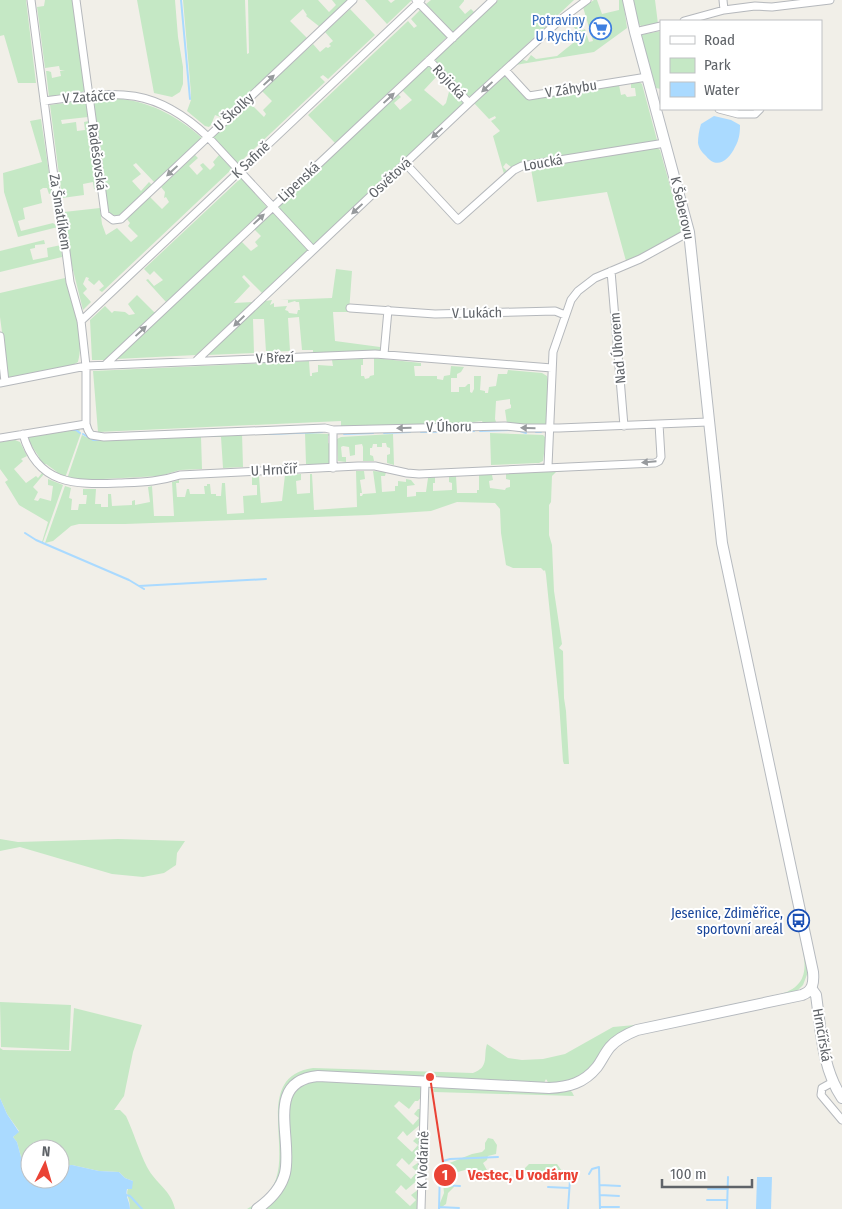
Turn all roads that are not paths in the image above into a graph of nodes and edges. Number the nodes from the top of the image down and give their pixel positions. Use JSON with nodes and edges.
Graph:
{"nodes":[{"id":1,"x":31,"y":0,"type":"edge"},
{"id":2,"x":76,"y":0,"type":"edge"},
{"id":3,"x":353,"y":0,"type":"edge"},
{"id":4,"x":493,"y":0,"type":"edge"},
{"id":5,"x":587,"y":0,"type":"edge"},
{"id":6,"x":628,"y":0,"type":"edge"},
{"id":7,"x":723,"y":0,"type":"edge"},
{"id":8,"x":830,"y":0,"type":"edge"},
{"id":9,"x":419,"y":1,"type":"edge"},
{"id":10,"x":797,"y":2,"type":"edge"},
{"id":11,"x":724,"y":10,"type":"junction"},
{"id":12,"x":688,"y":20,"type":"edge"},
{"id":13,"x":660,"y":26,"type":"edge"},
{"id":14,"x":635,"y":32,"type":"junction"},
{"id":15,"x":452,"y":38,"type":"junction"},
{"id":16,"x":429,"y":60,"type":"junction"},
{"id":17,"x":505,"y":70,"type":"junction"},
{"id":18,"x":647,"y":76,"type":"junction"},
{"id":19,"x":89,"y":95,"type":"junction"},
{"id":20,"x":657,"y":97,"type":"edge"},
{"id":21,"x":44,"y":101,"type":"junction"},
{"id":22,"x":469,"y":103,"type":"junction"},
{"id":23,"x":724,"y":110,"type":"edge"},
{"id":24,"x":759,"y":110,"type":"edge"},
{"id":25,"x":208,"y":137,"type":"junction"},
{"id":26,"x":665,"y":143,"type":"junction"},
{"id":27,"x":405,"y":163,"type":"junction"},
{"id":28,"x":239,"y":171,"type":"junction"},
{"id":29,"x":273,"y":206,"type":"junction"},
{"id":30,"x":113,"y":220,"type":"joint"},
{"id":31,"x":689,"y":232,"type":"junction"},
{"id":32,"x":313,"y":250,"type":"junction"},
{"id":33,"x":611,"y":271,"type":"junction"},
{"id":34,"x":350,"y":308,"type":"dead end"},
{"id":35,"x":388,"y":310,"type":"junction"},
{"id":36,"x":565,"y":315,"type":"junction"},
{"id":37,"x":81,"y":321,"type":"junction"},
{"id":38,"x":0,"y":336,"type":"edge"},
{"id":39,"x":384,"y":354,"type":"junction"},
{"id":40,"x":197,"y":360,"type":"junction"},
{"id":41,"x":106,"y":364,"type":"junction"},
{"id":42,"x":86,"y":366,"type":"junction"},
{"id":43,"x":552,"y":368,"type":"junction"},
{"id":44,"x":3,"y":382,"type":"edge"},
{"id":45,"x":708,"y":422,"type":"junction"},
{"id":46,"x":86,"y":424,"type":"junction"},
{"id":47,"x":659,"y":424,"type":"junction"},
{"id":48,"x":624,"y":426,"type":"junction"},
{"id":49,"x":550,"y":428,"type":"junction"},
{"id":50,"x":333,"y":430,"type":"junction"},
{"id":51,"x":23,"y":434,"type":"junction"},
{"id":52,"x":0,"y":438,"type":"edge"},
{"id":53,"x":548,"y":466,"type":"junction"},
{"id":54,"x":333,"y":468,"type":"junction"},
{"id":55,"x":812,"y":988,"type":"junction"},
{"id":56,"x":425,"y":1081,"type":"junction"},
{"id":57,"x":833,"y":1082,"type":"junction"},
{"id":58,"x":842,"y":1098,"type":"edge"},
{"id":59,"x":842,"y":1120,"type":"edge"},
{"id":60,"x":257,"y":1209,"type":"edge"},
{"id":61,"x":421,"y":1209,"type":"edge"}],
"edges":[{"from":1,"to":21,"type":"street","name":"Za Šmatlíkem"},
{"from":2,"to":19,"type":"street","name":"Radešovská"},
{"from":25,"to":3,"type":"street","name":"U Školky","one_way":true},
{"from":4,"to":15,"type":"street","name":"Lipenská"},
{"from":5,"to":17,"type":"street","name":"Osvětová"},
{"from":6,"to":14,"type":"street","name":"K Šeberovu"},
{"from":7,"to":11,"type":"street"},
{"from":8,"to":10,"type":"street"},
{"from":9,"to":15,"type":"street"},
{"from":9,"to":28,"type":"street","name":"K Safině"},
{"from":10,"to":11,"type":"street"},
{"from":11,"to":12,"type":"street"},
{"from":13,"to":14,"type":"street"},
{"from":14,"to":18,"type":"street","name":"K Šeberovu"},
{"from":15,"to":16,"type":"street","name":"Lipenská"},
{"from":16,"to":22,"type":"street","name":"Rojická"},
{"from":29,"to":16,"type":"street","name":"Lipenská","one_way":true},
{"from":17,"to":18,"type":"street","name":"V Záhybu"},
{"from":17,"to":22,"type":"street","name":"Osvětová","one_way":true},
{"from":18,"to":20,"type":"street","name":"K Šeberovu"},
{"from":19,"to":21,"type":"street","name":"V Zatáčce"},
{"from":19,"to":25,"type":"street","name":"V Zatáčce"},
{"from":19,"to":30,"type":"street","name":"Radešovská"},
{"from":20,"to":26,"type":"street","name":"K Šeberovu"},
{"from":21,"to":37,"type":"street","name":"Za Šmatlíkem"},
{"from":22,"to":27,"type":"street","name":"Osvětová","one_way":true},
{"from":23,"to":24,"type":"street"},
{"from":25,"to":28,"type":"street","name":"V Zatáčce"},
{"from":25,"to":30,"type":"street","name":"U Školky","one_way":true},
{"from":26,"to":27,"type":"street","name":"Loucká"},
{"from":26,"to":31,"type":"street","name":"K Šeberovu"},
{"from":27,"to":32,"type":"street","name":"Osvětová","one_way":true},
{"from":28,"to":29,"type":"street","name":"V Zatáčce"},
{"from":28,"to":37,"type":"street","name":"K Safině"},
{"from":29,"to":32,"type":"street","name":"V Zatáčce"},
{"from":41,"to":29,"type":"street","name":"Lipenská","one_way":true},
{"from":31,"to":33,"type":"street"},
{"from":31,"to":45,"type":"street","name":"K Šeberovu"},
{"from":32,"to":40,"type":"street","name":"Osvětová","one_way":true},
{"from":33,"to":36,"type":"street"},
{"from":33,"to":48,"type":"street","name":"Nad Úhorem"},
{"from":34,"to":35,"type":"street","name":"V Lukách"},
{"from":35,"to":36,"type":"street","name":"V Lukách"},
{"from":35,"to":39,"type":"street"},
{"from":36,"to":43,"type":"street"},
{"from":37,"to":42,"type":"street","name":"Za Šmatlíkem"},
{"from":38,"to":44,"type":"street"},
{"from":39,"to":40,"type":"street","name":"V Březí"},
{"from":39,"to":43,"type":"street","name":"V Březí"},
{"from":40,"to":41,"type":"street","name":"V Březí"},
{"from":41,"to":42,"type":"street","name":"V Březí"},
{"from":42,"to":44,"type":"street","name":"V Březí"},
{"from":42,"to":46,"type":"street","name":"Za Šmatlíkem"},
{"from":43,"to":49,"type":"street"},
{"from":45,"to":47,"type":"street","name":"V Úhoru"},
{"from":45,"to":55,"type":"street","name":"K Šeberovu"},
{"from":46,"to":50,"type":"street","name":"V Úhoru"},
{"from":46,"to":51,"type":"street"},
{"from":47,"to":48,"type":"street","name":"V Úhoru"},
{"from":47,"to":53,"type":"street","name":"U Hrnčíř","one_way":true},
{"from":48,"to":49,"type":"street","name":"V Úhoru"},
{"from":49,"to":50,"type":"street","name":"V Úhoru","one_way":true},
{"from":49,"to":53,"type":"street"},
{"from":50,"to":54,"type":"street"},
{"from":51,"to":52,"type":"street"},
{"from":51,"to":54,"type":"street","name":"U Hrnčíř"},
{"from":53,"to":54,"type":"street","name":"U Hrnčíř"},
{"from":55,"to":56,"type":"street"},
{"from":55,"to":57,"type":"street","name":"Hrnčířská"},
{"from":56,"to":60,"type":"street"},
{"from":56,"to":61,"type":"street","name":"K Vodárně"},
{"from":57,"to":58,"type":"street","name":"Hrnčířská"},
{"from":57,"to":59,"type":"street"}]}
